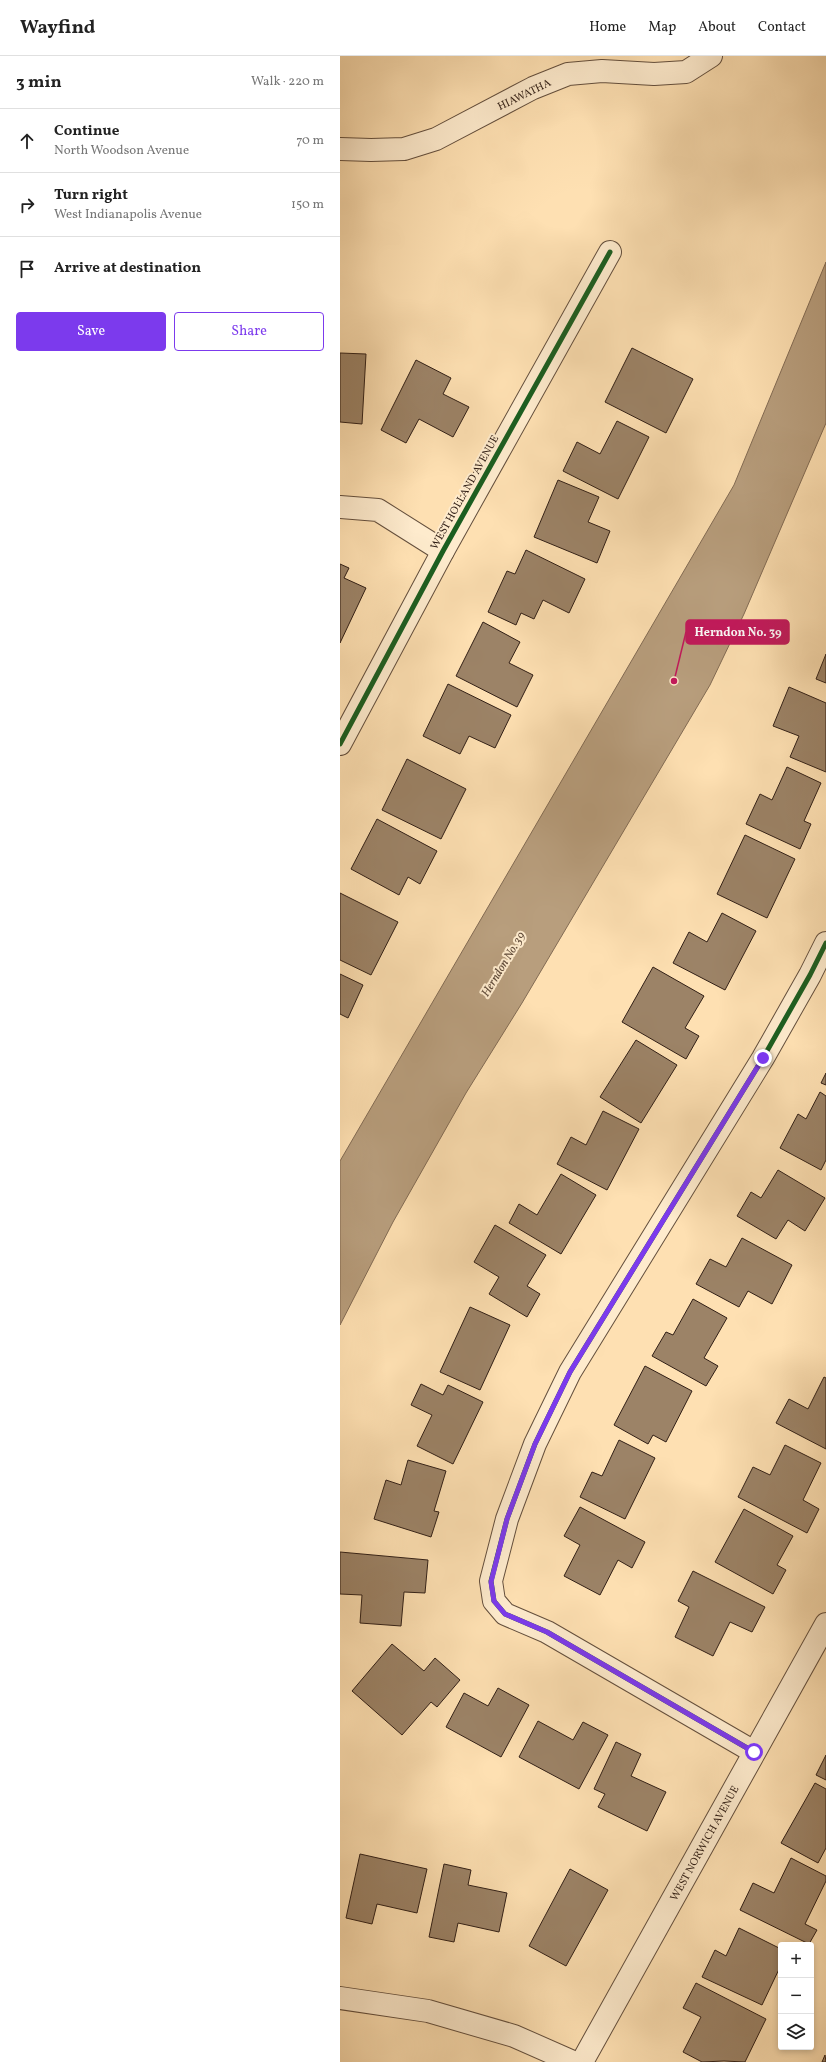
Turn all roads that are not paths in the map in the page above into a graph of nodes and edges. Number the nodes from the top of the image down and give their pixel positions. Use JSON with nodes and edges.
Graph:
{"nodes":[{"id":1,"x":712,"y":56,"type":"edge"},
{"id":2,"x":340,"y":149,"type":"edge"},
{"id":3,"x":610,"y":252,"type":"dead end"},
{"id":4,"x":340,"y":508,"type":"edge"},
{"id":5,"x":443,"y":551,"type":"junction"},
{"id":6,"x":340,"y":744,"type":"edge"},
{"id":7,"x":826,"y":943,"type":"edge"},
{"id":8,"x":826,"y":1624,"type":"edge"},
{"id":9,"x":754,"y":1752,"type":"junction"},
{"id":10,"x":340,"y":1998,"type":"edge"},
{"id":11,"x":573,"y":2062,"type":"edge"},
{"id":12,"x":582,"y":2062,"type":"edge"}],
"edges":[{"from":1,"to":2,"type":"street","name":"HIAWATHA"},
{"from":3,"to":5,"type":"street","name":"WEST HOLLAND AVENUE"},
{"from":4,"to":5,"type":"street"},
{"from":5,"to":6,"type":"street","name":"WEST HOLLAND AVENUE"},
{"from":7,"to":9,"type":"street"},
{"from":8,"to":9,"type":"street","name":"WEST NORWICH AVENUE"},
{"from":9,"to":12,"type":"street","name":"WEST NORWICH AVENUE"},
{"from":10,"to":11,"type":"street"}]}
